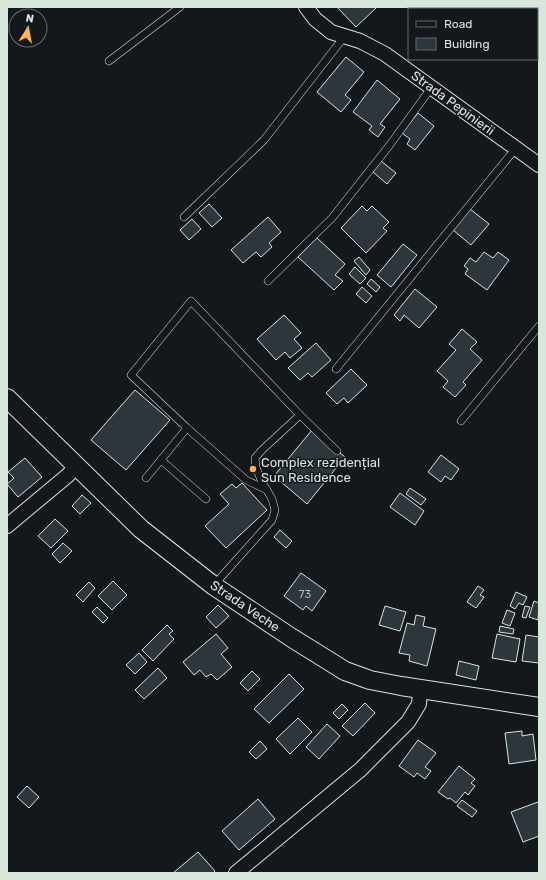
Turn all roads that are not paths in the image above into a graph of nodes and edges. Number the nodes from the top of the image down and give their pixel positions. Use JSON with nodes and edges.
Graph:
{"nodes":[{"id":1,"x":180,"y":7,"type":"edge"},
{"id":2,"x":306,"y":7,"type":"edge"},
{"id":3,"x":344,"y":37,"type":"junction"},
{"id":4,"x":109,"y":61,"type":"dead end"},
{"id":5,"x":431,"y":88,"type":"junction"},
{"id":6,"x":516,"y":148,"type":"junction"},
{"id":7,"x":539,"y":165,"type":"edge"},
{"id":8,"x":184,"y":217,"type":"dead end"},
{"id":9,"x":268,"y":281,"type":"dead end"},
{"id":10,"x":539,"y":326,"type":"edge"},
{"id":11,"x":336,"y":369,"type":"dead end"},
{"id":12,"x":7,"y":398,"type":"edge"},
{"id":13,"x":300,"y":415,"type":"junction"},
{"id":14,"x":461,"y":421,"type":"dead end"},
{"id":15,"x":187,"y":428,"type":"junction"},
{"id":16,"x":337,"y":451,"type":"dead end"},
{"id":17,"x":161,"y":460,"type":"junction"},
{"id":18,"x":77,"y":466,"type":"junction"},
{"id":19,"x":146,"y":478,"type":"dead end"},
{"id":20,"x":267,"y":490,"type":"junction"},
{"id":21,"x":206,"y":499,"type":"dead end"},
{"id":22,"x":7,"y":526,"type":"edge"},
{"id":23,"x":214,"y":586,"type":"junction"},
{"id":24,"x":420,"y":690,"type":"junction"},
{"id":25,"x":539,"y":707,"type":"edge"},
{"id":26,"x":236,"y":873,"type":"edge"}],
"edges":[{"from":1,"to":4,"type":"lane"},
{"from":2,"to":3,"type":"street","name":"Strada Pepinierii"},
{"from":3,"to":5,"type":"street","name":"Strada Pepinierii"},
{"from":3,"to":8,"type":"lane"},
{"from":5,"to":6,"type":"street","name":"Strada Pepinierii"},
{"from":5,"to":9,"type":"lane"},
{"from":6,"to":7,"type":"street","name":"Strada Pepinierii"},
{"from":6,"to":11,"type":"lane"},
{"from":10,"to":14,"type":"lane"},
{"from":12,"to":18,"type":"street","name":"Strada Veche"},
{"from":13,"to":15,"type":"lane"},
{"from":13,"to":16,"type":"lane"},
{"from":13,"to":20,"type":"lane"},
{"from":15,"to":17,"type":"lane"},
{"from":15,"to":20,"type":"lane"},
{"from":17,"to":19,"type":"lane"},
{"from":17,"to":21,"type":"lane"},
{"from":18,"to":22,"type":"street"},
{"from":18,"to":23,"type":"street","name":"Strada Veche"},
{"from":20,"to":23,"type":"lane"},
{"from":23,"to":24,"type":"street","name":"Strada Veche"},
{"from":24,"to":25,"type":"street","name":"Strada Veche"},
{"from":24,"to":26,"type":"street"}]}
